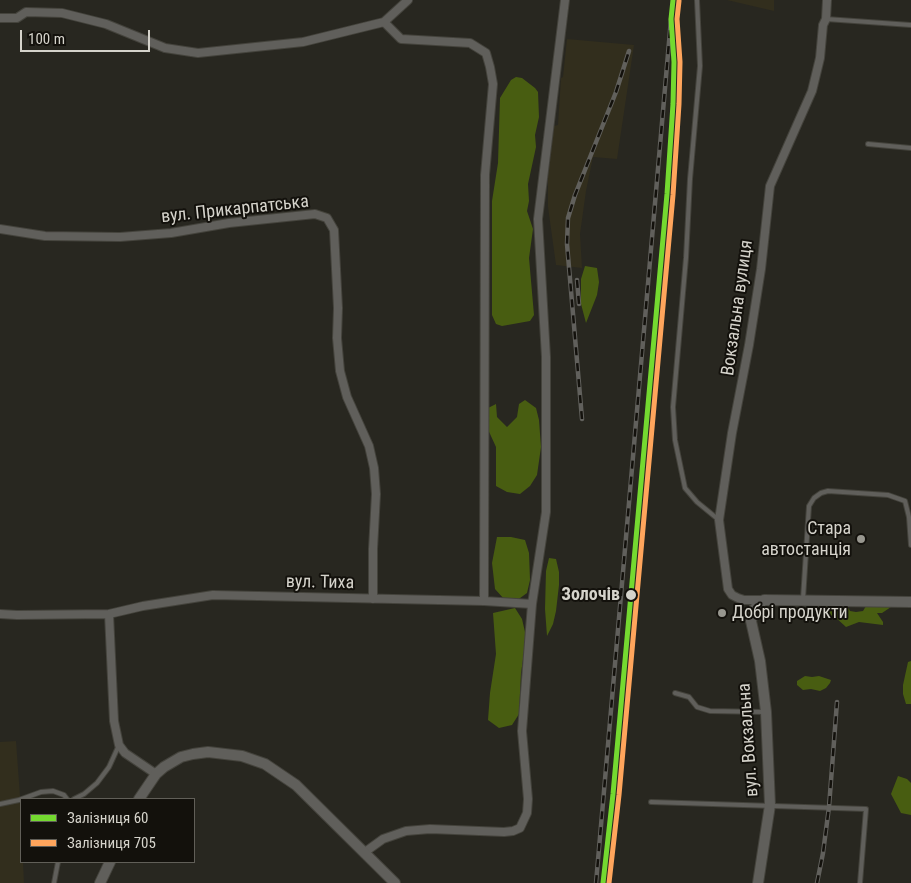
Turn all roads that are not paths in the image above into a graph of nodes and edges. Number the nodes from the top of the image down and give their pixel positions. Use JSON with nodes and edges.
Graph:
{"nodes":[{"id":1,"x":408,"y":0,"type":"edge"},
{"id":2,"x":565,"y":0,"type":"edge"},
{"id":3,"x":696,"y":0,"type":"edge"},
{"id":4,"x":827,"y":0,"type":"edge"},
{"id":5,"x":0,"y":18,"type":"edge"},
{"id":6,"x":826,"y":18,"type":"junction"},
{"id":7,"x":384,"y":22,"type":"junction"},
{"id":8,"x":911,"y":25,"type":"edge"},
{"id":9,"x":868,"y":144,"type":"dead end"},
{"id":10,"x":911,"y":148,"type":"edge"},
{"id":11,"x":0,"y":229,"type":"edge"},
{"id":12,"x":719,"y":520,"type":"junction"},
{"id":13,"x":911,"y":545,"type":"edge"},
{"id":14,"x":373,"y":599,"type":"junction"},
{"id":15,"x":803,"y":599,"type":"junction"},
{"id":16,"x":764,"y":600,"type":"junction"},
{"id":17,"x":484,"y":601,"type":"junction"},
{"id":18,"x":911,"y":602,"type":"edge"},
{"id":19,"x":532,"y":604,"type":"junction"},
{"id":20,"x":0,"y":614,"type":"edge"},
{"id":21,"x":109,"y":614,"type":"junction"},
{"id":22,"x":675,"y":693,"type":"dead end"},
{"id":23,"x":766,"y":712,"type":"junction"},
{"id":24,"x":119,"y":745,"type":"junction"},
{"id":25,"x":156,"y":774,"type":"junction"},
{"id":26,"x":24,"y":798,"type":"edge"},
{"id":27,"x":66,"y":798,"type":"edge"},
{"id":28,"x":76,"y":798,"type":"edge"},
{"id":29,"x":140,"y":798,"type":"edge"},
{"id":30,"x":20,"y":800,"type":"edge"},
{"id":31,"x":651,"y":802,"type":"dead end"},
{"id":32,"x":0,"y":804,"type":"edge"},
{"id":33,"x":770,"y":805,"type":"junction"},
{"id":34,"x":365,"y":852,"type":"junction"},
{"id":35,"x":58,"y":863,"type":"edge"},
{"id":36,"x":110,"y":863,"type":"edge"},
{"id":37,"x":54,"y":883,"type":"edge"},
{"id":38,"x":100,"y":883,"type":"edge"},
{"id":39,"x":395,"y":883,"type":"edge"},
{"id":40,"x":758,"y":883,"type":"edge"},
{"id":41,"x":860,"y":883,"type":"edge"}],
"edges":[{"from":1,"to":7,"type":"street"},
{"from":2,"to":19,"type":"street"},
{"from":3,"to":12,"type":"lane"},
{"from":4,"to":6,"type":"street","name":"Вокзальна вулиця"},
{"from":5,"to":7,"type":"street"},
{"from":6,"to":8,"type":"lane"},
{"from":6,"to":12,"type":"street","name":"Вокзальна вулиця"},
{"from":7,"to":17,"type":"street"},
{"from":9,"to":10,"type":"lane"},
{"from":11,"to":14,"type":"street","name":"вул. Прикарпатська"},
{"from":12,"to":16,"type":"street","name":"Вокзальна вулиця"},
{"from":13,"to":15,"type":"lane"},
{"from":14,"to":17,"type":"street","name":"вул. Тиха"},
{"from":14,"to":21,"type":"street","name":"вул. Тиха"},
{"from":15,"to":16,"type":"street"},
{"from":15,"to":18,"type":"street"},
{"from":16,"to":23,"type":"street","name":"вул. Вокзальна"},
{"from":17,"to":19,"type":"street","name":"вул. Тиха"},
{"from":19,"to":34,"type":"street"},
{"from":20,"to":21,"type":"street","name":"вул. Тиха"},
{"from":21,"to":24,"type":"street"},
{"from":22,"to":23,"type":"lane"},
{"from":23,"to":33,"type":"street","name":"вул. Вокзальна"},
{"from":24,"to":25,"type":"street"},
{"from":24,"to":28,"type":"lane"},
{"from":25,"to":29,"type":"street"},
{"from":25,"to":34,"type":"street"},
{"from":26,"to":27,"type":"lane"},
{"from":30,"to":32,"type":"lane"},
{"from":31,"to":33,"type":"lane"},
{"from":33,"to":40,"type":"street","name":"вул. Вокзальна"},
{"from":33,"to":41,"type":"lane"},
{"from":34,"to":39,"type":"street"},
{"from":35,"to":37,"type":"lane"},
{"from":36,"to":38,"type":"street"}]}
